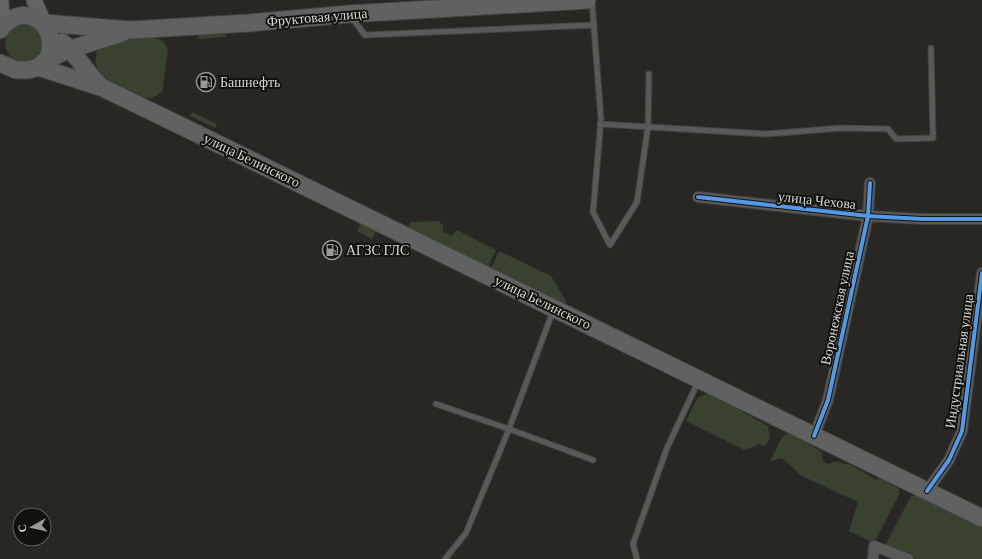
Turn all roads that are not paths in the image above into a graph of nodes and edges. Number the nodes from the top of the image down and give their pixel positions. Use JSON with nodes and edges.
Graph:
{"nodes":[{"id":1,"x":1,"y":0,"type":"edge"},
{"id":2,"x":34,"y":0,"type":"edge"},
{"id":3,"x":587,"y":0,"type":"edge"},
{"id":4,"x":592,"y":0,"type":"edge"},
{"id":5,"x":348,"y":14,"type":"junction"},
{"id":6,"x":594,"y":25,"type":"junction"},
{"id":7,"x":1,"y":28,"type":"edge"},
{"id":8,"x":130,"y":30,"type":"junction"},
{"id":9,"x":56,"y":36,"type":"junction"},
{"id":10,"x":100,"y":40,"type":"junction"},
{"id":11,"x":931,"y":48,"type":"dead end"},
{"id":12,"x":2,"y":61,"type":"edge"},
{"id":13,"x":43,"y":63,"type":"junction"},
{"id":14,"x":649,"y":74,"type":"dead end"},
{"id":15,"x":98,"y":84,"type":"junction"},
{"id":16,"x":600,"y":124,"type":"junction"},
{"id":17,"x":648,"y":127,"type":"junction"},
{"id":18,"x":870,"y":183,"type":"dead end"},
{"id":19,"x":698,"y":197,"type":"dead end"},
{"id":20,"x":868,"y":216,"type":"junction"},
{"id":21,"x":982,"y":219,"type":"edge"},
{"id":22,"x":982,"y":273,"type":"edge"},
{"id":23,"x":554,"y":308,"type":"junction"},
{"id":24,"x":700,"y":379,"type":"junction"},
{"id":25,"x":436,"y":404,"type":"dead end"},
{"id":26,"x":508,"y":429,"type":"junction"},
{"id":27,"x":814,"y":436,"type":"junction"},
{"id":28,"x":593,"y":460,"type":"dead end"},
{"id":29,"x":927,"y":491,"type":"junction"},
{"id":30,"x":982,"y":518,"type":"edge"},
{"id":31,"x":444,"y":559,"type":"edge"},
{"id":32,"x":636,"y":559,"type":"edge"},
{"id":33,"x":873,"y":559,"type":"edge"},
{"id":34,"x":908,"y":559,"type":"edge"}],
"edges":[{"from":1,"to":7,"type":"main road"},
{"from":2,"to":9,"type":"main road"},
{"from":3,"to":5,"type":"main road","name":"Фруктовая улица"},
{"from":4,"to":6,"type":"lane"},
{"from":5,"to":6,"type":"lane"},
{"from":5,"to":8,"type":"main road","name":"Фруктовая улица"},
{"from":6,"to":16,"type":"lane"},
{"from":7,"to":9,"type":"main road"},
{"from":8,"to":9,"type":"main road"},
{"from":8,"to":10,"type":"main road"},
{"from":9,"to":10,"type":"main road"},
{"from":9,"to":13,"type":"main road"},
{"from":9,"to":13,"type":"main road"},
{"from":9,"to":15,"type":"main road","name":"улица Белинского"},
{"from":10,"to":15,"type":"main road"},
{"from":11,"to":17,"type":"lane"},
{"from":12,"to":13,"type":"main road"},
{"from":13,"to":15,"type":"main road","name":"улица Белинского"},
{"from":14,"to":17,"type":"lane"},
{"from":15,"to":23,"type":"main road","name":"улица Белинского"},
{"from":16,"to":17,"type":"lane"},
{"from":16,"to":17,"type":"lane"},
{"from":18,"to":20,"type":"street","name":"Воронежская улица"},
{"from":19,"to":20,"type":"street","name":"улица Чехова"},
{"from":20,"to":21,"type":"street","name":"улица Чехова"},
{"from":20,"to":27,"type":"street","name":"Воронежская улица"},
{"from":22,"to":29,"type":"street","name":"Индустриальная улица"},
{"from":23,"to":24,"type":"main road","name":"улица Белинского"},
{"from":23,"to":26,"type":"lane"},
{"from":24,"to":27,"type":"main road","name":"улица Белинского"},
{"from":24,"to":32,"type":"lane"},
{"from":25,"to":26,"type":"lane"},
{"from":26,"to":28,"type":"lane"},
{"from":26,"to":31,"type":"lane"},
{"from":27,"to":29,"type":"main road","name":"улица Белинского"},
{"from":29,"to":30,"type":"main road","name":"улица Белинского"},
{"from":33,"to":34,"type":"street"}]}
